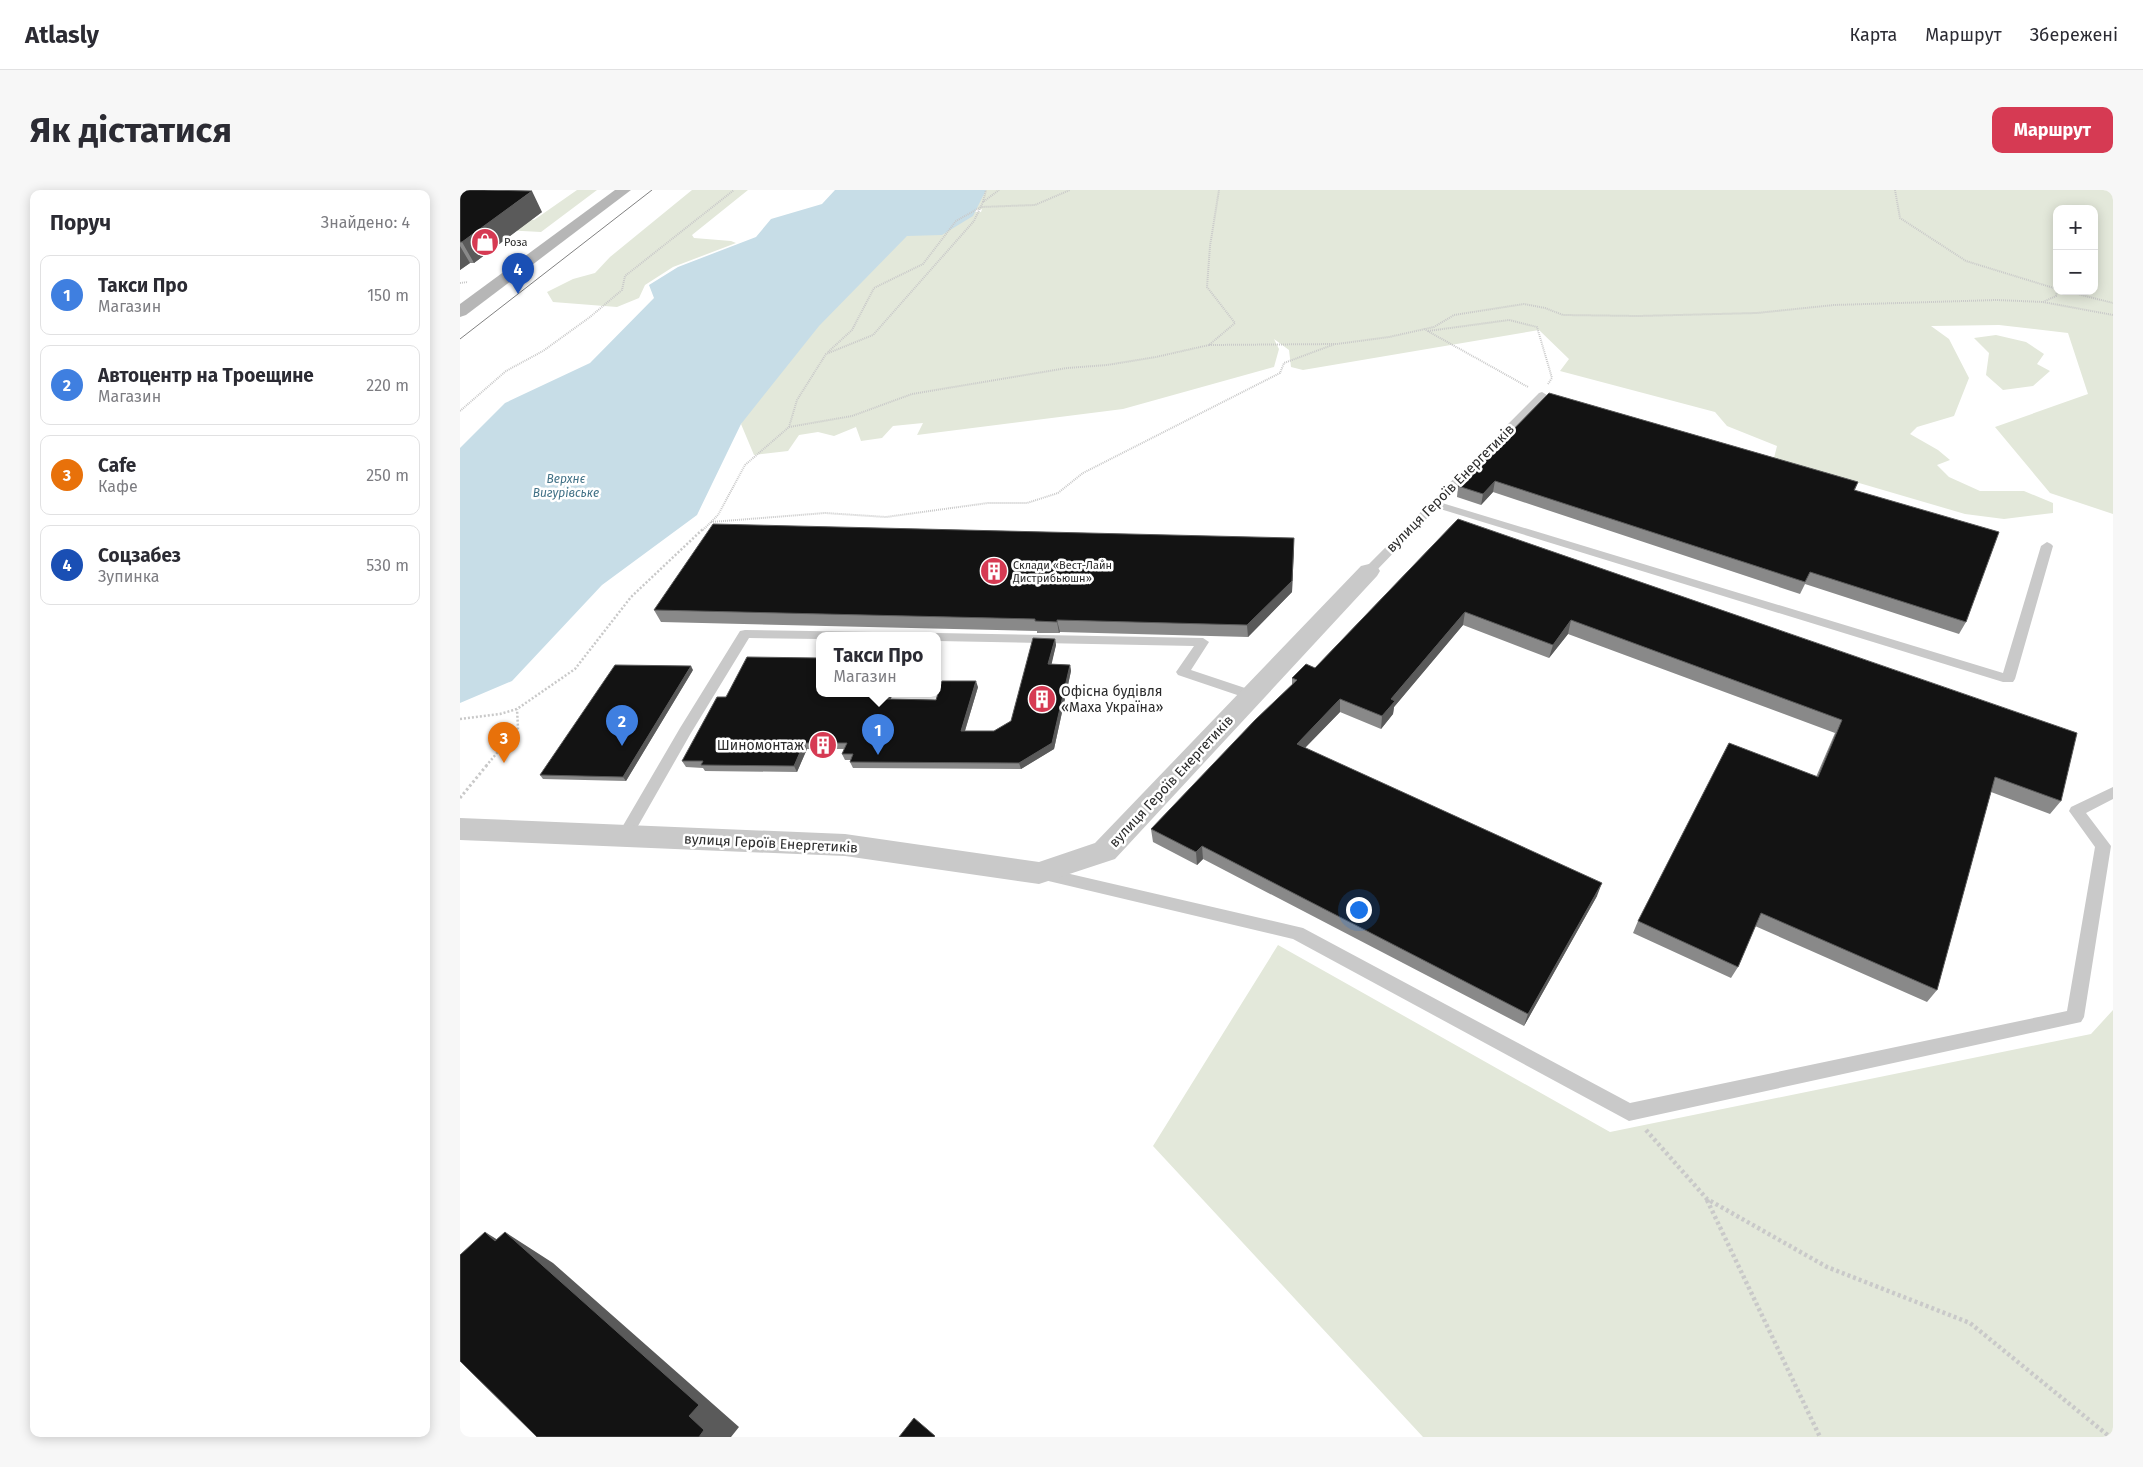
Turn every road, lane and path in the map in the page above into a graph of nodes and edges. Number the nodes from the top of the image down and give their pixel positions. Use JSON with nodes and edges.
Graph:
{"nodes":[{"id":1,"x":624,"y":190,"type":"edge"},
{"id":2,"x":734,"y":190,"type":"edge"},
{"id":3,"x":986,"y":190,"type":"edge"},
{"id":4,"x":1000,"y":190,"type":"edge"},
{"id":5,"x":1070,"y":190,"type":"edge"},
{"id":6,"x":1220,"y":190,"type":"edge"},
{"id":7,"x":1895,"y":190,"type":"edge"},
{"id":8,"x":983,"y":202,"type":"junction"},
{"id":9,"x":981,"y":207,"type":"junction"},
{"id":10,"x":2053,"y":289,"type":"edge"},
{"id":11,"x":2056,"y":295,"type":"edge"},
{"id":12,"x":2082,"y":295,"type":"edge"},
{"id":13,"x":2043,"y":302,"type":"junction"},
{"id":14,"x":2113,"y":303,"type":"edge"},
{"id":15,"x":460,"y":312,"type":"edge"},
{"id":16,"x":2113,"y":315,"type":"edge"},
{"id":17,"x":1424,"y":329,"type":"junction"},
{"id":18,"x":1428,"y":332,"type":"junction"},
{"id":19,"x":1337,"y":344,"type":"junction"},
{"id":20,"x":1209,"y":345,"type":"junction"},
{"id":21,"x":826,"y":354,"type":"junction"},
{"id":22,"x":1542,"y":394,"type":"junction"},
{"id":23,"x":460,"y":411,"type":"edge"},
{"id":24,"x":789,"y":427,"type":"junction"},
{"id":25,"x":1434,"y":504,"type":"junction"},
{"id":26,"x":710,"y":522,"type":"junction"},
{"id":27,"x":2046,"y":546,"type":"dead end"},
{"id":28,"x":1369,"y":571,"type":"joint"},
{"id":29,"x":816,"y":635,"type":"edge"},
{"id":30,"x":941,"y":637,"type":"edge"},
{"id":31,"x":1252,"y":695,"type":"junction"},
{"id":32,"x":516,"y":709,"type":"junction"},
{"id":33,"x":460,"y":719,"type":"edge"},
{"id":34,"x":2113,"y":792,"type":"edge"},
{"id":35,"x":460,"y":798,"type":"edge"},
{"id":36,"x":460,"y":829,"type":"edge"},
{"id":37,"x":625,"y":836,"type":"junction"},
{"id":38,"x":1039,"y":873,"type":"junction"},
{"id":39,"x":1629,"y":1112,"type":"junction"},
{"id":40,"x":1707,"y":1199,"type":"junction"},
{"id":41,"x":1820,"y":1437,"type":"edge"},
{"id":42,"x":2110,"y":1437,"type":"edge"}],
"edges":[{"from":1,"to":15,"type":"street"},
{"from":2,"to":23,"type":"path"},
{"from":3,"to":8,"type":"path"},
{"from":4,"to":8,"type":"path"},
{"from":5,"to":9,"type":"path"},
{"from":6,"to":20,"type":"path"},
{"from":7,"to":10,"type":"path"},
{"from":8,"to":9,"type":"path"},
{"from":9,"to":21,"type":"path"},
{"from":9,"to":21,"type":"path"},
{"from":11,"to":13,"type":"path"},
{"from":12,"to":14,"type":"path"},
{"from":13,"to":16,"type":"path"},
{"from":13,"to":17,"type":"path"},
{"from":17,"to":18,"type":"path"},
{"from":17,"to":19,"type":"path"},
{"from":18,"to":22,"type":"path"},
{"from":18,"to":22,"type":"path"},
{"from":19,"to":20,"type":"path"},
{"from":19,"to":26,"type":"path"},
{"from":20,"to":24,"type":"path"},
{"from":21,"to":24,"type":"path"},
{"from":22,"to":25,"type":"lane","name":"вулиця Героїв Енергетиків"},
{"from":24,"to":26,"type":"path"},
{"from":25,"to":27,"type":"lane"},
{"from":25,"to":28,"type":"lane","name":"вулиця Героїв Енергетиків"},
{"from":26,"to":32,"type":"path"},
{"from":28,"to":31,"type":"street","name":"вулиця Героїв Енергетиків"},
{"from":29,"to":37,"type":"lane"},
{"from":30,"to":31,"type":"lane"},
{"from":31,"to":38,"type":"street","name":"вулиця Героїв Енергетиків"},
{"from":32,"to":33,"type":"path"},
{"from":32,"to":35,"type":"path"},
{"from":34,"to":39,"type":"lane"},
{"from":36,"to":37,"type":"street","name":"вулиця Героїв Енергетиків"},
{"from":37,"to":38,"type":"street","name":"вулиця Героїв Енергетиків"},
{"from":38,"to":39,"type":"lane"},
{"from":39,"to":40,"type":"path"},
{"from":40,"to":41,"type":"path"},
{"from":40,"to":42,"type":"path"}]}
